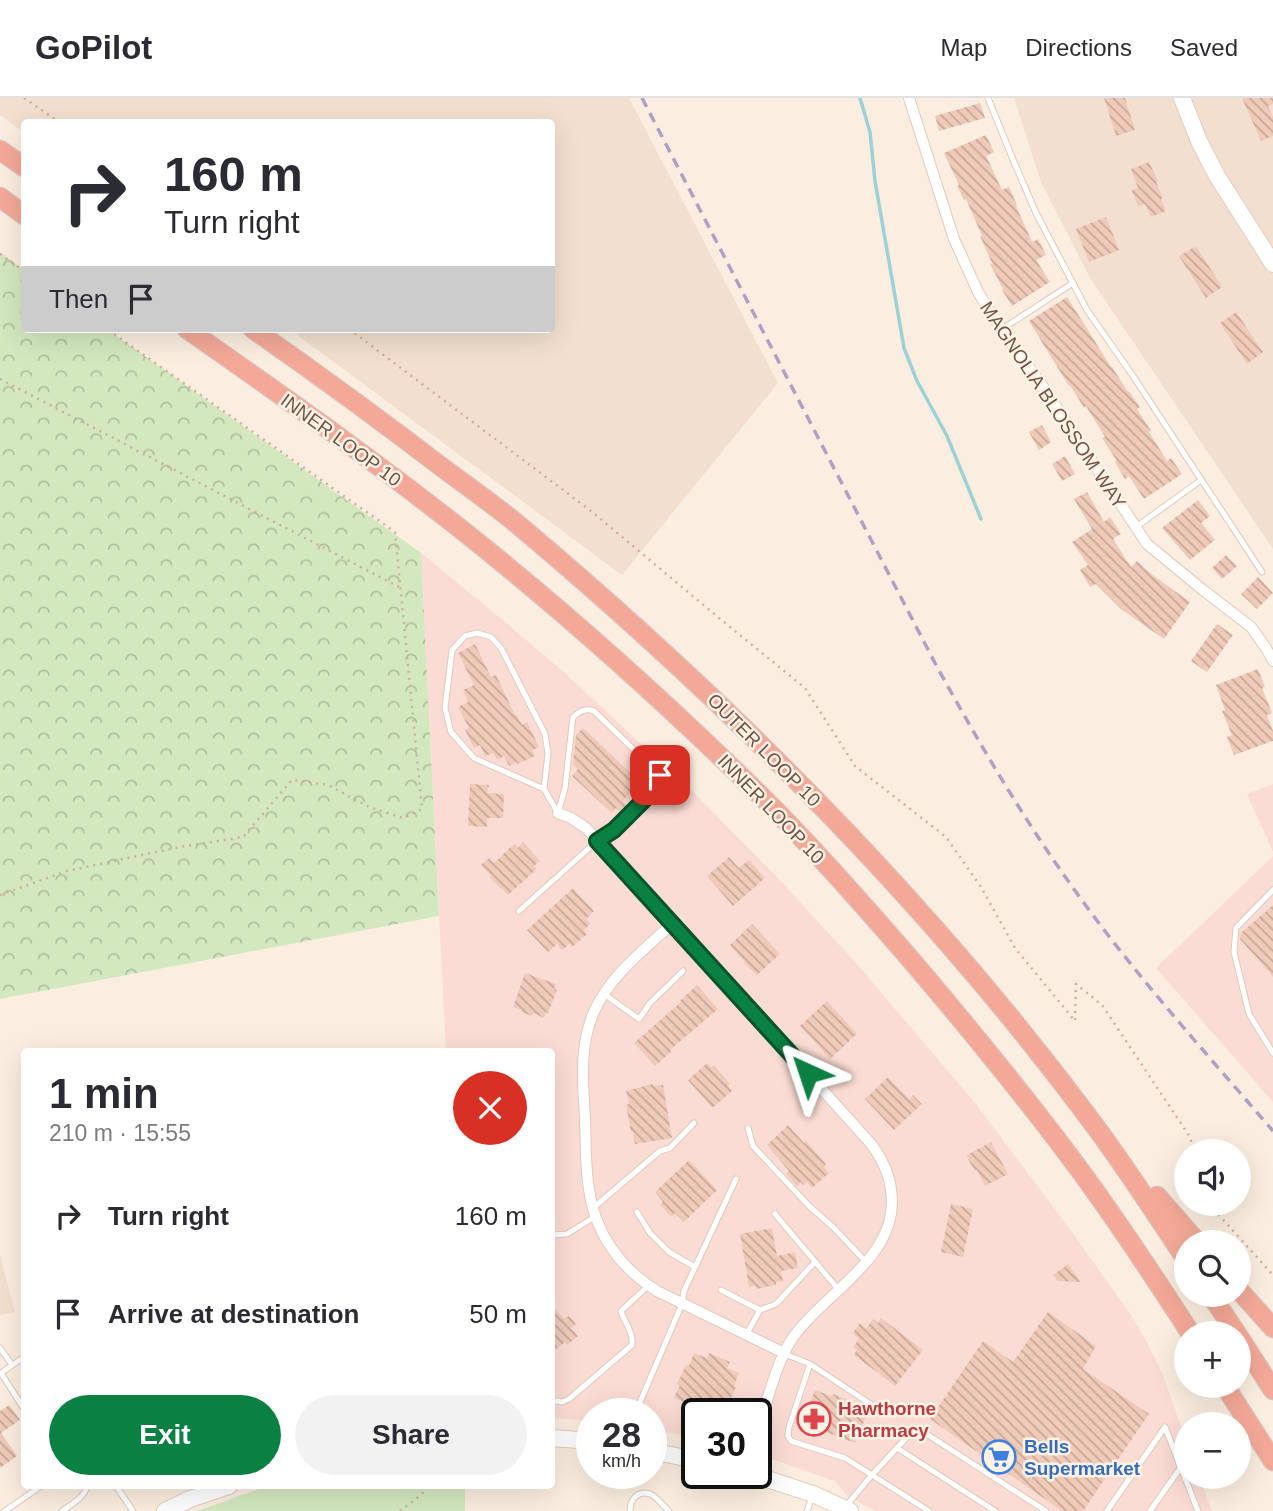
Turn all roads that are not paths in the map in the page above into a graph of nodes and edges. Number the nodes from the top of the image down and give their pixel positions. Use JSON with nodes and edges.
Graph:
{"nodes":[{"id":1,"x":908,"y":98,"type":"edge"},
{"id":2,"x":988,"y":98,"type":"edge"},
{"id":3,"x":1182,"y":98,"type":"edge"},
{"id":4,"x":0,"y":150,"type":"edge"},
{"id":5,"x":21,"y":165,"type":"edge"},
{"id":6,"x":0,"y":197,"type":"edge"},
{"id":7,"x":21,"y":213,"type":"edge"},
{"id":8,"x":1273,"y":264,"type":"edge"},
{"id":9,"x":1073,"y":282,"type":"junction"},
{"id":10,"x":1001,"y":329,"type":"junction"},
{"id":11,"x":193,"y":333,"type":"edge"},
{"id":12,"x":259,"y":333,"type":"edge"},
{"id":13,"x":1201,"y":480,"type":"junction"},
{"id":14,"x":1135,"y":527,"type":"junction"},
{"id":15,"x":1262,"y":572,"type":"dead end"},
{"id":16,"x":1273,"y":661,"type":"edge"},
{"id":17,"x":544,"y":789,"type":"junction"},
{"id":18,"x":558,"y":813,"type":"junction"},
{"id":19,"x":597,"y":841,"type":"junction"},
{"id":20,"x":1273,"y":890,"type":"edge"},
{"id":21,"x":519,"y":911,"type":"dead end"},
{"id":22,"x":673,"y":923,"type":"junction"},
{"id":23,"x":683,"y":971,"type":"dead end"},
{"id":24,"x":604,"y":994,"type":"junction"},
{"id":25,"x":1273,"y":1052,"type":"edge"},
{"id":26,"x":694,"y":1123,"type":"dead end"},
{"id":27,"x":1094,"y":1124,"type":"junction"},
{"id":28,"x":748,"y":1128,"type":"dead end"},
{"id":29,"x":736,"y":1179,"type":"dead end"},
{"id":30,"x":595,"y":1212,"type":"junction"},
{"id":31,"x":636,"y":1212,"type":"dead end"},
{"id":32,"x":775,"y":1214,"type":"dead end"},
{"id":33,"x":1187,"y":1230,"type":"edge"},
{"id":34,"x":555,"y":1235,"type":"edge"},
{"id":35,"x":1174,"y":1241,"type":"edge"},
{"id":36,"x":815,"y":1262,"type":"junction"},
{"id":37,"x":866,"y":1262,"type":"junction"},
{"id":38,"x":695,"y":1266,"type":"junction"},
{"id":39,"x":648,"y":1286,"type":"junction"},
{"id":40,"x":838,"y":1289,"type":"junction"},
{"id":41,"x":721,"y":1290,"type":"dead end"},
{"id":42,"x":1251,"y":1303,"type":"edge"},
{"id":43,"x":682,"y":1304,"type":"junction"},
{"id":44,"x":760,"y":1310,"type":"junction"},
{"id":45,"x":1183,"y":1321,"type":"edge"},
{"id":46,"x":1273,"y":1328,"type":"edge"},
{"id":47,"x":746,"y":1335,"type":"junction"},
{"id":48,"x":0,"y":1348,"type":"edge"},
{"id":49,"x":784,"y":1353,"type":"junction"},
{"id":50,"x":1251,"y":1355,"type":"edge"},
{"id":51,"x":21,"y":1359,"type":"edge"},
{"id":52,"x":810,"y":1364,"type":"junction"},
{"id":53,"x":12,"y":1365,"type":"junction"},
{"id":54,"x":1273,"y":1390,"type":"edge"},
{"id":55,"x":642,"y":1398,"type":"edge"},
{"id":56,"x":769,"y":1398,"type":"edge"},
{"id":57,"x":1233,"y":1398,"type":"edge"},
{"id":58,"x":555,"y":1401,"type":"edge"},
{"id":59,"x":21,"y":1404,"type":"edge"},
{"id":60,"x":878,"y":1409,"type":"dead end"},
{"id":61,"x":555,"y":1437,"type":"edge"},
{"id":62,"x":576,"y":1439,"type":"edge"},
{"id":63,"x":897,"y":1448,"type":"junction"},
{"id":64,"x":1174,"y":1450,"type":"edge"},
{"id":65,"x":1273,"y":1461,"type":"edge"},
{"id":66,"x":871,"y":1476,"type":"junction"},
{"id":67,"x":1174,"y":1478,"type":"edge"},
{"id":68,"x":772,"y":1481,"type":"edge"},
{"id":69,"x":37,"y":1489,"type":"edge"},
{"id":70,"x":87,"y":1489,"type":"edge"},
{"id":71,"x":118,"y":1489,"type":"edge"},
{"id":72,"x":220,"y":1489,"type":"edge"},
{"id":73,"x":1189,"y":1489,"type":"edge"},
{"id":74,"x":813,"y":1494,"type":"junction"},
{"id":75,"x":847,"y":1510,"type":"edge"},
{"id":76,"x":5,"y":1511,"type":"edge"},
{"id":77,"x":62,"y":1511,"type":"edge"},
{"id":78,"x":132,"y":1511,"type":"edge"},
{"id":79,"x":165,"y":1511,"type":"edge"},
{"id":80,"x":630,"y":1511,"type":"edge"},
{"id":81,"x":669,"y":1511,"type":"edge"},
{"id":82,"x":807,"y":1511,"type":"edge"},
{"id":83,"x":929,"y":1511,"type":"edge"},
{"id":84,"x":996,"y":1511,"type":"edge"},
{"id":85,"x":1046,"y":1511,"type":"edge"},
{"id":86,"x":1107,"y":1511,"type":"edge"},
{"id":87,"x":1150,"y":1511,"type":"edge"},
{"id":88,"x":1198,"y":1511,"type":"edge"}],
"edges":[{"from":1,"to":10,"type":"street","name":"MAGNOLIA BLOSSOM WAY"},
{"from":2,"to":9,"type":"lane"},
{"from":3,"to":8,"type":"main road"},
{"from":4,"to":5,"type":"highway"},
{"from":6,"to":7,"type":"highway"},
{"from":9,"to":10,"type":"lane"},
{"from":9,"to":13,"type":"lane"},
{"from":10,"to":14,"type":"street","name":"MAGNOLIA BLOSSOM WAY"},
{"from":11,"to":45,"type":"highway","name":"INNER LOOP 10"},
{"from":12,"to":27,"type":"highway","name":"OUTER LOOP 10"},
{"from":13,"to":14,"type":"lane"},
{"from":13,"to":15,"type":"lane"},
{"from":14,"to":16,"type":"street","name":"MAGNOLIA BLOSSOM WAY"},
{"from":17,"to":17,"type":"lane"},
{"from":17,"to":18,"type":"lane"},
{"from":18,"to":19,"type":"street"},
{"from":18,"to":19,"type":"lane"},
{"from":19,"to":21,"type":"lane"},
{"from":19,"to":22,"type":"street"},
{"from":20,"to":25,"type":"lane"},
{"from":22,"to":24,"type":"street"},
{"from":22,"to":37,"type":"street"},
{"from":23,"to":24,"type":"lane"},
{"from":24,"to":30,"type":"street"},
{"from":26,"to":30,"type":"lane"},
{"from":27,"to":33,"type":"highway"},
{"from":27,"to":35,"type":"highway","name":"OUTER LOOP 10"},
{"from":28,"to":37,"type":"lane"},
{"from":29,"to":38,"type":"lane"},
{"from":30,"to":34,"type":"lane"},
{"from":30,"to":39,"type":"street"},
{"from":31,"to":38,"type":"lane"},
{"from":32,"to":36,"type":"lane"},
{"from":36,"to":40,"type":"lane"},
{"from":36,"to":44,"type":"lane"},
{"from":37,"to":40,"type":"street"},
{"from":38,"to":43,"type":"lane"},
{"from":39,"to":43,"type":"street"},
{"from":39,"to":58,"type":"lane"},
{"from":40,"to":49,"type":"street"},
{"from":41,"to":44,"type":"lane"},
{"from":42,"to":46,"type":"highway"},
{"from":43,"to":47,"type":"street"},
{"from":43,"to":55,"type":"lane"},
{"from":44,"to":47,"type":"lane"},
{"from":47,"to":49,"type":"street"},
{"from":48,"to":53,"type":"lane"},
{"from":49,"to":52,"type":"lane"},
{"from":49,"to":56,"type":"street"},
{"from":50,"to":54,"type":"highway"},
{"from":51,"to":53,"type":"lane"},
{"from":52,"to":60,"type":"lane"},
{"from":52,"to":66,"type":"lane"},
{"from":53,"to":59,"type":"lane"},
{"from":57,"to":65,"type":"highway"},
{"from":61,"to":62,"type":"main road"},
{"from":63,"to":66,"type":"lane"},
{"from":63,"to":84,"type":"lane"},
{"from":63,"to":85,"type":"lane"},
{"from":64,"to":86,"type":"lane"},
{"from":66,"to":75,"type":"lane"},
{"from":66,"to":83,"type":"lane"},
{"from":67,"to":87,"type":"lane"},
{"from":68,"to":74,"type":"main road"},
{"from":69,"to":76,"type":"lane"},
{"from":70,"to":77,"type":"lane"},
{"from":71,"to":78,"type":"lane"},
{"from":72,"to":79,"type":"main road"},
{"from":73,"to":88,"type":"lane"},
{"from":74,"to":75,"type":"main road"},
{"from":74,"to":82,"type":"lane"},
{"from":80,"to":81,"type":"lane"}]}
